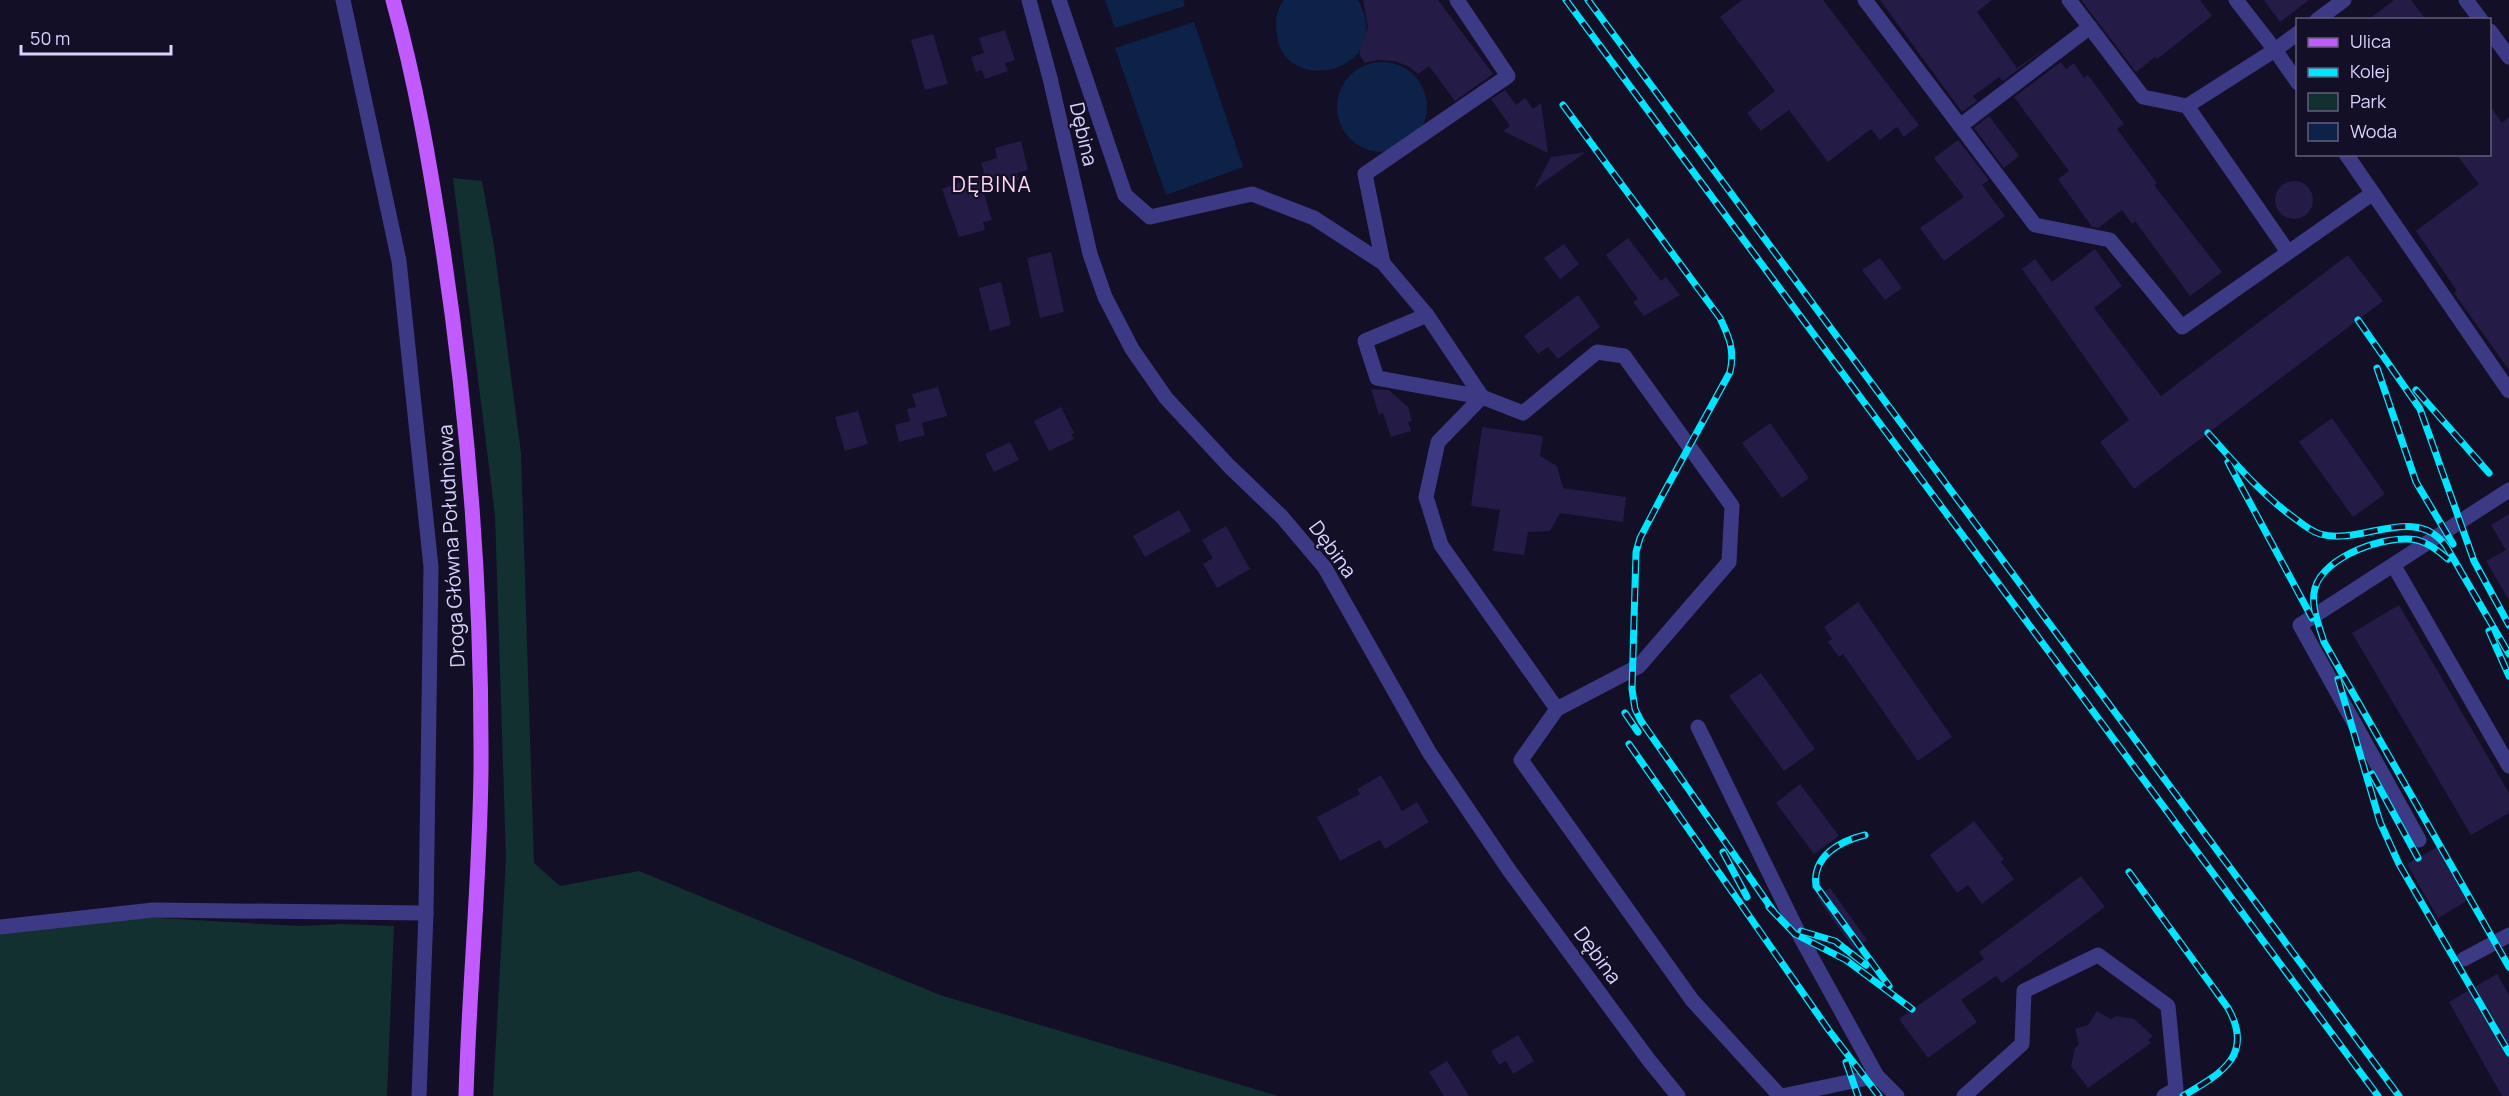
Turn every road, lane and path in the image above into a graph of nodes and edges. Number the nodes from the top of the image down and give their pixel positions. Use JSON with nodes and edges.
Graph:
{"nodes":[{"id":1,"x":343,"y":0,"type":"edge"},
{"id":2,"x":393,"y":0,"type":"edge"},
{"id":3,"x":1029,"y":0,"type":"edge"},
{"id":4,"x":1059,"y":0,"type":"edge"},
{"id":5,"x":1457,"y":0,"type":"edge"},
{"id":6,"x":1865,"y":0,"type":"edge"},
{"id":7,"x":2069,"y":0,"type":"edge"},
{"id":8,"x":2236,"y":0,"type":"edge"},
{"id":9,"x":2344,"y":0,"type":"edge"},
{"id":10,"x":2466,"y":0,"type":"edge"},
{"id":11,"x":2320,"y":18,"type":"edge"},
{"id":12,"x":2480,"y":18,"type":"edge"},
{"id":13,"x":2090,"y":27,"type":"junction"},
{"id":14,"x":2491,"y":32,"type":"edge"},
{"id":15,"x":2296,"y":34,"type":"edge"},
{"id":16,"x":2274,"y":50,"type":"junction"},
{"id":17,"x":2509,"y":57,"type":"edge"},
{"id":18,"x":2296,"y":80,"type":"edge"},
{"id":19,"x":2187,"y":106,"type":"junction"},
{"id":20,"x":1960,"y":126,"type":"junction"},
{"id":21,"x":2347,"y":156,"type":"edge"},
{"id":22,"x":2373,"y":193,"type":"junction"},
{"id":23,"x":2288,"y":252,"type":"junction"},
{"id":24,"x":1383,"y":263,"type":"junction"},
{"id":25,"x":1427,"y":315,"type":"junction"},
{"id":26,"x":2509,"y":391,"type":"edge"},
{"id":27,"x":1482,"y":397,"type":"junction"},
{"id":28,"x":2509,"y":490,"type":"edge"},
{"id":29,"x":2394,"y":566,"type":"junction"},
{"id":30,"x":1557,"y":709,"type":"junction"},
{"id":31,"x":1698,"y":727,"type":"dead end"},
{"id":32,"x":2509,"y":766,"type":"edge"},
{"id":33,"x":2419,"y":840,"type":"dead end"},
{"id":34,"x":426,"y":914,"type":"junction"},
{"id":35,"x":0,"y":927,"type":"edge"},
{"id":36,"x":2509,"y":936,"type":"edge"},
{"id":37,"x":2464,"y":958,"type":"dead end"},
{"id":38,"x":1877,"y":1076,"type":"junction"},
{"id":39,"x":1967,"y":1094,"type":"edge"},
{"id":40,"x":419,"y":1096,"type":"edge"},
{"id":41,"x":466,"y":1096,"type":"edge"},
{"id":42,"x":1678,"y":1096,"type":"edge"},
{"id":43,"x":1781,"y":1096,"type":"edge"},
{"id":44,"x":1897,"y":1096,"type":"edge"},
{"id":45,"x":1985,"y":1096,"type":"edge"},
{"id":46,"x":2164,"y":1096,"type":"edge"}],
"edges":[{"from":1,"to":34,"type":"street"},
{"from":2,"to":41,"type":"main road","name":"Droga Główna Południowa"},
{"from":3,"to":42,"type":"street","name":"Dębina"},
{"from":4,"to":24,"type":"street"},
{"from":5,"to":24,"type":"street"},
{"from":6,"to":20,"type":"street"},
{"from":7,"to":13,"type":"street"},
{"from":8,"to":16,"type":"street"},
{"from":9,"to":11,"type":"street"},
{"from":10,"to":12,"type":"street"},
{"from":13,"to":19,"type":"street"},
{"from":13,"to":20,"type":"street"},
{"from":14,"to":17,"type":"street"},
{"from":15,"to":16,"type":"street"},
{"from":16,"to":18,"type":"street"},
{"from":16,"to":19,"type":"street"},
{"from":19,"to":23,"type":"street"},
{"from":20,"to":23,"type":"street"},
{"from":21,"to":22,"type":"street"},
{"from":22,"to":23,"type":"street"},
{"from":22,"to":26,"type":"street"},
{"from":24,"to":25,"type":"street"},
{"from":25,"to":27,"type":"street"},
{"from":25,"to":27,"type":"street"},
{"from":27,"to":30,"type":"street"},
{"from":27,"to":30,"type":"street"},
{"from":28,"to":29,"type":"street"},
{"from":29,"to":32,"type":"street"},
{"from":29,"to":33,"type":"street"},
{"from":30,"to":43,"type":"street"},
{"from":31,"to":38,"type":"street"},
{"from":34,"to":35,"type":"street"},
{"from":34,"to":40,"type":"street"},
{"from":36,"to":37,"type":"street"},
{"from":38,"to":43,"type":"street"},
{"from":38,"to":44,"type":"street"},
{"from":39,"to":45,"type":"street"},
{"from":39,"to":46,"type":"street"}]}
